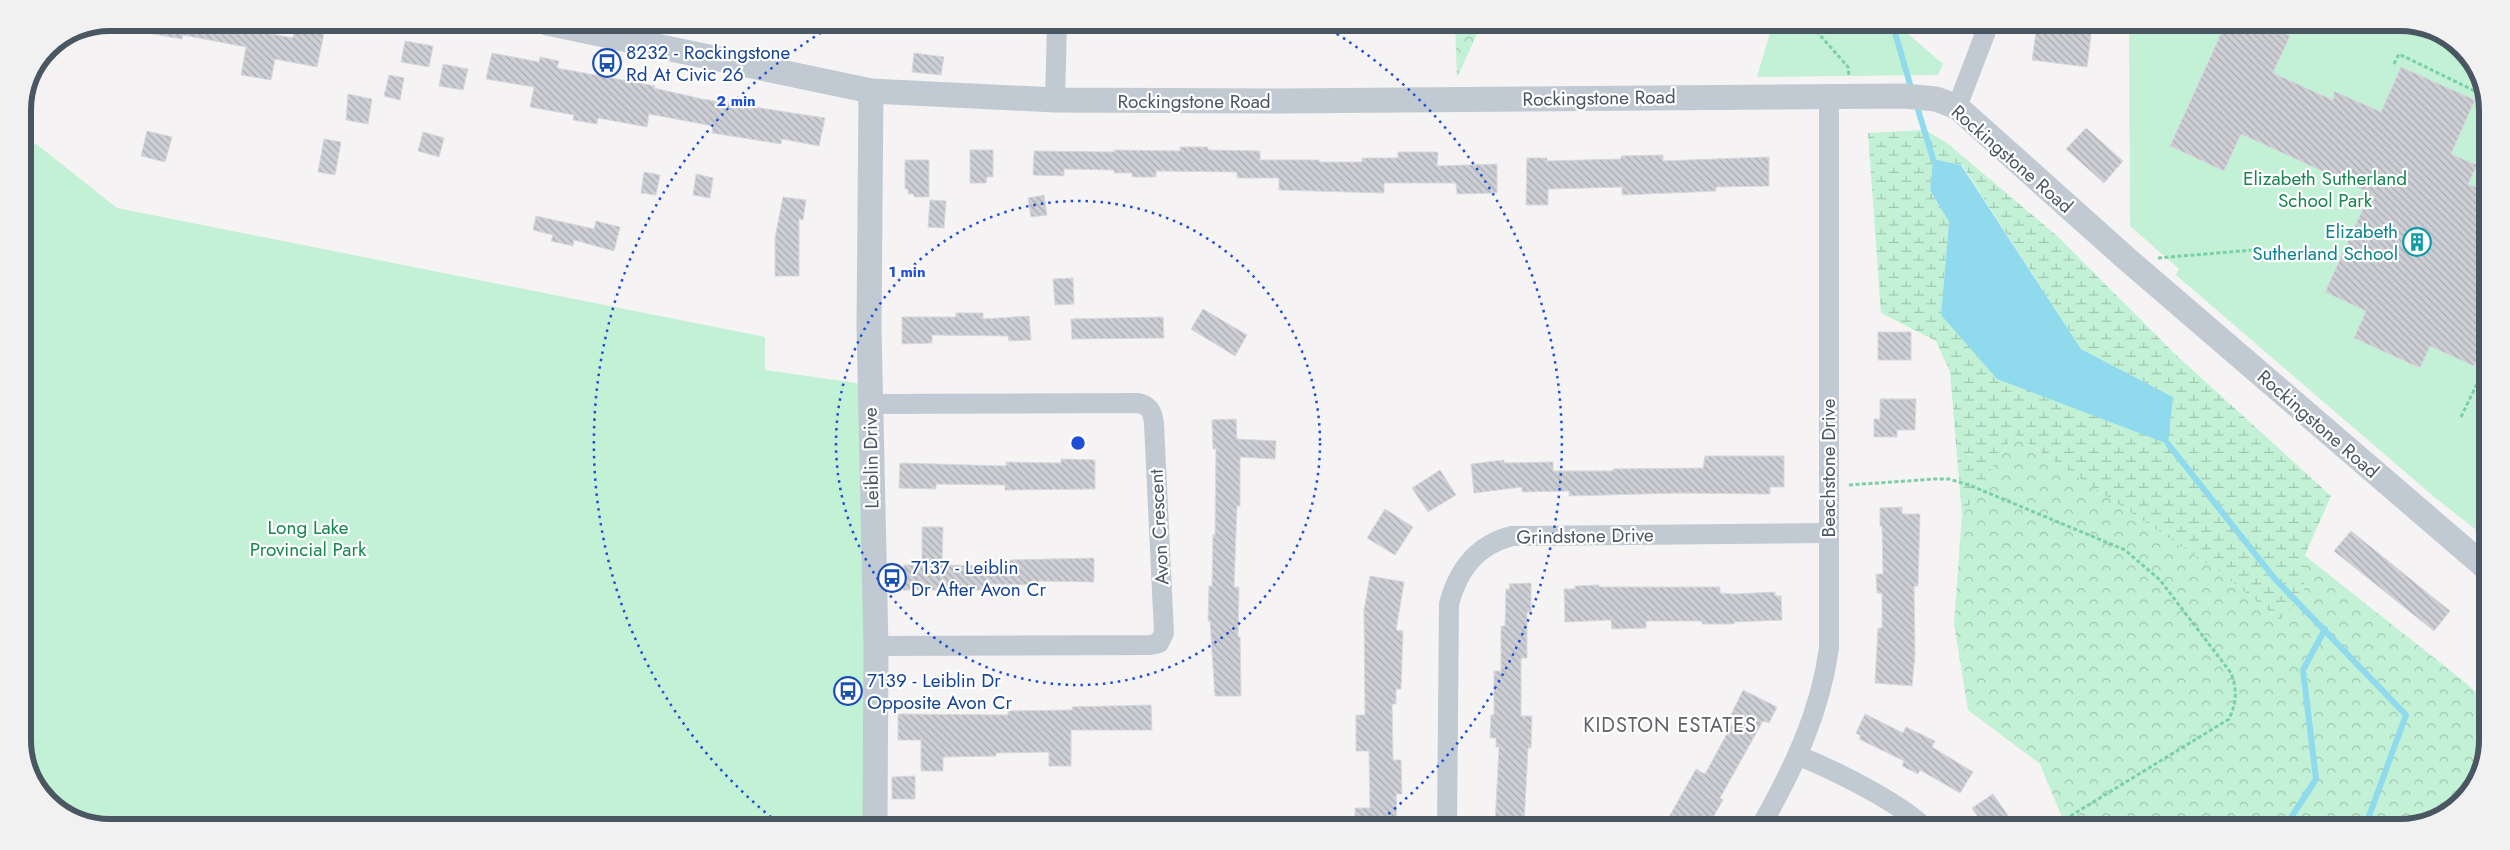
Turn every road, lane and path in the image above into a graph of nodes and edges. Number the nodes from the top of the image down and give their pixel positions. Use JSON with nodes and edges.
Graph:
{"nodes":[{"id":1,"x":584,"y":31,"type":"edge"},
{"id":2,"x":1057,"y":31,"type":"edge"},
{"id":3,"x":1816,"y":31,"type":"edge"},
{"id":4,"x":1986,"y":31,"type":"edge"},
{"id":5,"x":2394,"y":64,"type":"dead end"},
{"id":6,"x":871,"y":91,"type":"junction"},
{"id":7,"x":2476,"y":92,"type":"edge"},
{"id":8,"x":1839,"y":96,"type":"junction"},
{"id":9,"x":1055,"y":100,"type":"junction"},
{"id":10,"x":1957,"y":107,"type":"junction"},
{"id":11,"x":2252,"y":250,"type":"dead end"},
{"id":12,"x":2128,"y":260,"type":"junction"},
{"id":13,"x":2479,"y":380,"type":"edge"},
{"id":14,"x":870,"y":404,"type":"junction"},
{"id":15,"x":2461,"y":418,"type":"dead end"},
{"id":16,"x":1828,"y":486,"type":"junction"},
{"id":17,"x":1828,"y":533,"type":"junction"},
{"id":18,"x":2479,"y":562,"type":"edge"},
{"id":19,"x":876,"y":646,"type":"junction"},
{"id":20,"x":1799,"y":756,"type":"junction"},
{"id":21,"x":2067,"y":818,"type":"dead end"},
{"id":22,"x":875,"y":819,"type":"edge"},
{"id":23,"x":1447,"y":819,"type":"edge"},
{"id":24,"x":1765,"y":819,"type":"edge"},
{"id":25,"x":1915,"y":819,"type":"edge"}],
"edges":[{"from":1,"to":6,"type":"street","name":"Rockingstone Road"},
{"from":2,"to":9,"type":"street"},
{"from":3,"to":8,"type":"path"},
{"from":4,"to":10,"type":"street"},
{"from":5,"to":7,"type":"path"},
{"from":6,"to":9,"type":"street","name":"Rockingstone Road"},
{"from":6,"to":14,"type":"street","name":"Leiblin Drive"},
{"from":8,"to":9,"type":"street","name":"Rockingstone Road"},
{"from":8,"to":10,"type":"street","name":"Rockingstone Road"},
{"from":8,"to":16,"type":"street","name":"Beachstone Drive"},
{"from":10,"to":12,"type":"street","name":"Rockingstone Road"},
{"from":11,"to":12,"type":"path"},
{"from":12,"to":18,"type":"street","name":"Rockingstone Road"},
{"from":13,"to":15,"type":"path"},
{"from":14,"to":19,"type":"street","name":"Leiblin Drive"},
{"from":14,"to":19,"type":"street","name":"Avon Crescent"},
{"from":16,"to":17,"type":"street","name":"Beachstone Drive"},
{"from":16,"to":21,"type":"path"},
{"from":17,"to":20,"type":"street","name":"Beachstone Drive"},
{"from":17,"to":23,"type":"street","name":"Grindstone Drive"},
{"from":19,"to":22,"type":"street","name":"Leiblin Drive"},
{"from":20,"to":24,"type":"street","name":"Beachstone Drive"},
{"from":20,"to":25,"type":"street"}]}
